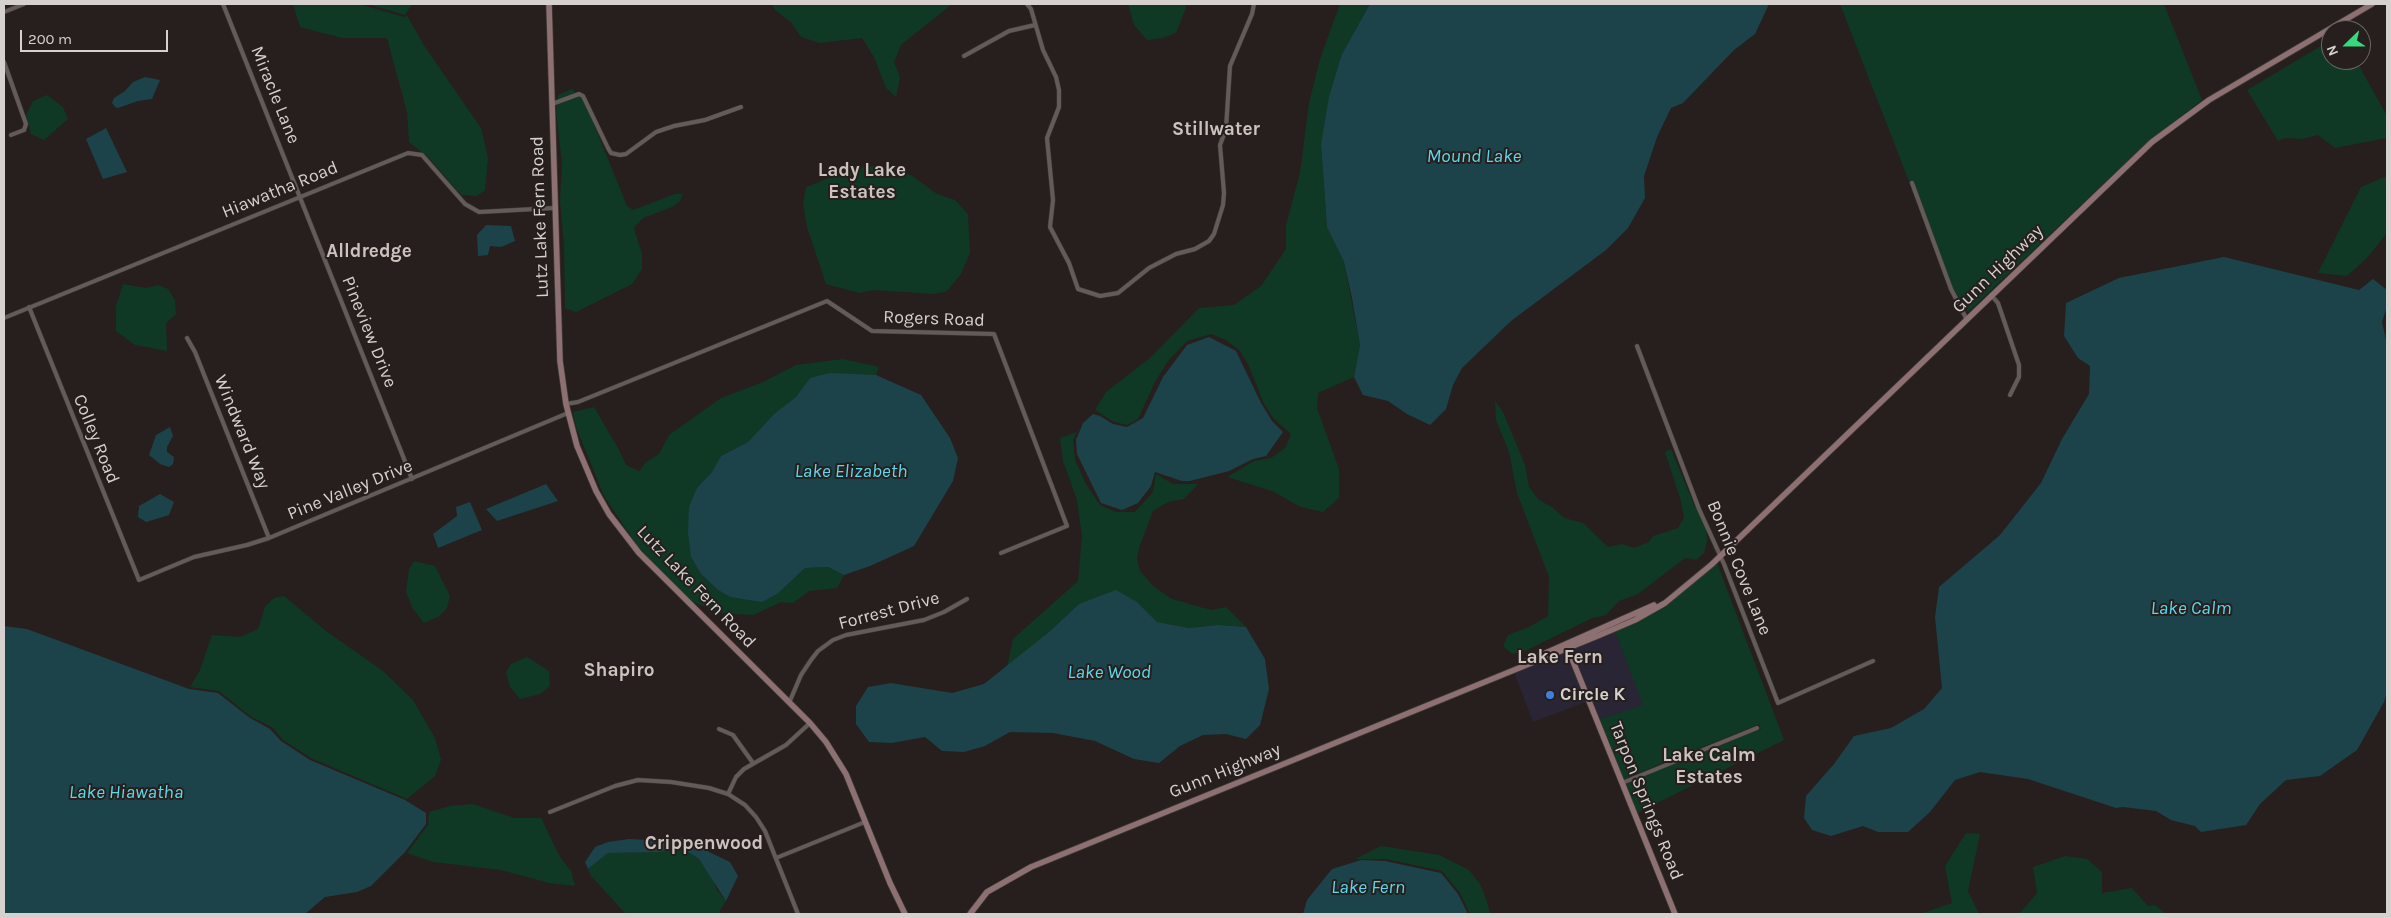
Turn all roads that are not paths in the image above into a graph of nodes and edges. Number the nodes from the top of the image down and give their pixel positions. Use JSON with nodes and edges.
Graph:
{"nodes":[{"id":1,"x":24,"y":4,"type":"edge"},
{"id":2,"x":224,"y":4,"type":"edge"},
{"id":3,"x":549,"y":4,"type":"edge"},
{"id":4,"x":1027,"y":4,"type":"edge"},
{"id":5,"x":1254,"y":4,"type":"edge"},
{"id":6,"x":2372,"y":4,"type":"edge"},
{"id":7,"x":4,"y":12,"type":"edge"},
{"id":8,"x":1035,"y":25,"type":"junction"},
{"id":9,"x":964,"y":56,"type":"dead end"},
{"id":10,"x":4,"y":62,"type":"edge"},
{"id":11,"x":552,"y":104,"type":"junction"},
{"id":12,"x":741,"y":107,"type":"dead end"},
{"id":13,"x":12,"y":135,"type":"dead end"},
{"id":14,"x":1912,"y":183,"type":"dead end"},
{"id":15,"x":300,"y":196,"type":"junction"},
{"id":16,"x":554,"y":208,"type":"junction"},
{"id":17,"x":1991,"y":296,"type":"junction"},
{"id":18,"x":29,"y":308,"type":"junction"},
{"id":19,"x":4,"y":318,"type":"edge"},
{"id":20,"x":1967,"y":320,"type":"junction"},
{"id":21,"x":188,"y":338,"type":"dead end"},
{"id":22,"x":1637,"y":346,"type":"dead end"},
{"id":23,"x":2010,"y":395,"type":"dead end"},
{"id":24,"x":566,"y":404,"type":"junction"},
{"id":25,"x":568,"y":413,"type":"junction"},
{"id":26,"x":412,"y":479,"type":"junction"},
{"id":27,"x":269,"y":538,"type":"junction"},
{"id":28,"x":1001,"y":553,"type":"dead end"},
{"id":29,"x":1721,"y":556,"type":"junction"},
{"id":30,"x":139,"y":580,"type":"joint"},
{"id":31,"x":967,"y":599,"type":"dead end"},
{"id":32,"x":1567,"y":646,"type":"junction"},
{"id":33,"x":1873,"y":661,"type":"dead end"},
{"id":34,"x":790,"y":703,"type":"junction"},
{"id":35,"x":810,"y":723,"type":"junction"},
{"id":36,"x":1757,"y":728,"type":"dead end"},
{"id":37,"x":719,"y":729,"type":"dead end"},
{"id":38,"x":752,"y":762,"type":"junction"},
{"id":39,"x":1622,"y":783,"type":"junction"},
{"id":40,"x":728,"y":794,"type":"junction"},
{"id":41,"x":550,"y":812,"type":"dead end"},
{"id":42,"x":865,"y":822,"type":"junction"},
{"id":43,"x":776,"y":858,"type":"junction"},
{"id":44,"x":798,"y":914,"type":"edge"},
{"id":45,"x":902,"y":914,"type":"edge"},
{"id":46,"x":970,"y":914,"type":"edge"},
{"id":47,"x":1675,"y":914,"type":"edge"}],
"edges":[{"from":1,"to":7,"type":"street"},
{"from":2,"to":15,"type":"street","name":"Miracle Lane"},
{"from":3,"to":11,"type":"main road","name":"Lutz Lake Fern Road"},
{"from":4,"to":8,"type":"street"},
{"from":5,"to":8,"type":"street"},
{"from":6,"to":17,"type":"main road","name":"Gunn Highway"},
{"from":8,"to":9,"type":"street"},
{"from":10,"to":13,"type":"street"},
{"from":11,"to":12,"type":"street"},
{"from":11,"to":16,"type":"main road","name":"Lutz Lake Fern Road"},
{"from":14,"to":20,"type":"street"},
{"from":15,"to":16,"type":"street","name":"Hiawatha Road"},
{"from":15,"to":18,"type":"street","name":"Hiawatha Road"},
{"from":15,"to":26,"type":"street","name":"Pineview Drive"},
{"from":16,"to":24,"type":"main road","name":"Lutz Lake Fern Road"},
{"from":17,"to":20,"type":"main road","name":"Gunn Highway"},
{"from":17,"to":23,"type":"street"},
{"from":18,"to":19,"type":"street","name":"Hiawatha Road"},
{"from":18,"to":30,"type":"street","name":"Colley Road"},
{"from":20,"to":29,"type":"main road","name":"Gunn Highway"},
{"from":21,"to":27,"type":"street","name":"Windward Way"},
{"from":22,"to":29,"type":"street","name":"Bonnie Cove Lane"},
{"from":24,"to":25,"type":"main road","name":"Lutz Lake Fern Road"},
{"from":24,"to":28,"type":"street","name":"Rogers Road"},
{"from":25,"to":26,"type":"street","name":"Pine Valley Drive"},
{"from":25,"to":34,"type":"main road","name":"Lutz Lake Fern Road"},
{"from":26,"to":27,"type":"street","name":"Pine Valley Drive"},
{"from":27,"to":30,"type":"street","name":"Pine Valley Drive"},
{"from":29,"to":32,"type":"main road","name":"Gunn Highway"},
{"from":29,"to":33,"type":"street","name":"Bonnie Cove Lane"},
{"from":31,"to":34,"type":"street","name":"Forrest Drive"},
{"from":32,"to":39,"type":"main road","name":"Tarpon Springs Road"},
{"from":32,"to":46,"type":"main road","name":"Gunn Highway"},
{"from":34,"to":35,"type":"main road","name":"Lutz Lake Fern Road"},
{"from":35,"to":38,"type":"street"},
{"from":35,"to":42,"type":"main road","name":"Lutz Lake Fern Road"},
{"from":36,"to":39,"type":"street"},
{"from":37,"to":38,"type":"street"},
{"from":38,"to":40,"type":"street"},
{"from":39,"to":47,"type":"main road","name":"Tarpon Springs Road"},
{"from":40,"to":41,"type":"street"},
{"from":40,"to":43,"type":"street"},
{"from":42,"to":43,"type":"street"},
{"from":42,"to":45,"type":"main road","name":"Lutz Lake Fern Road"},
{"from":43,"to":44,"type":"street"}]}
